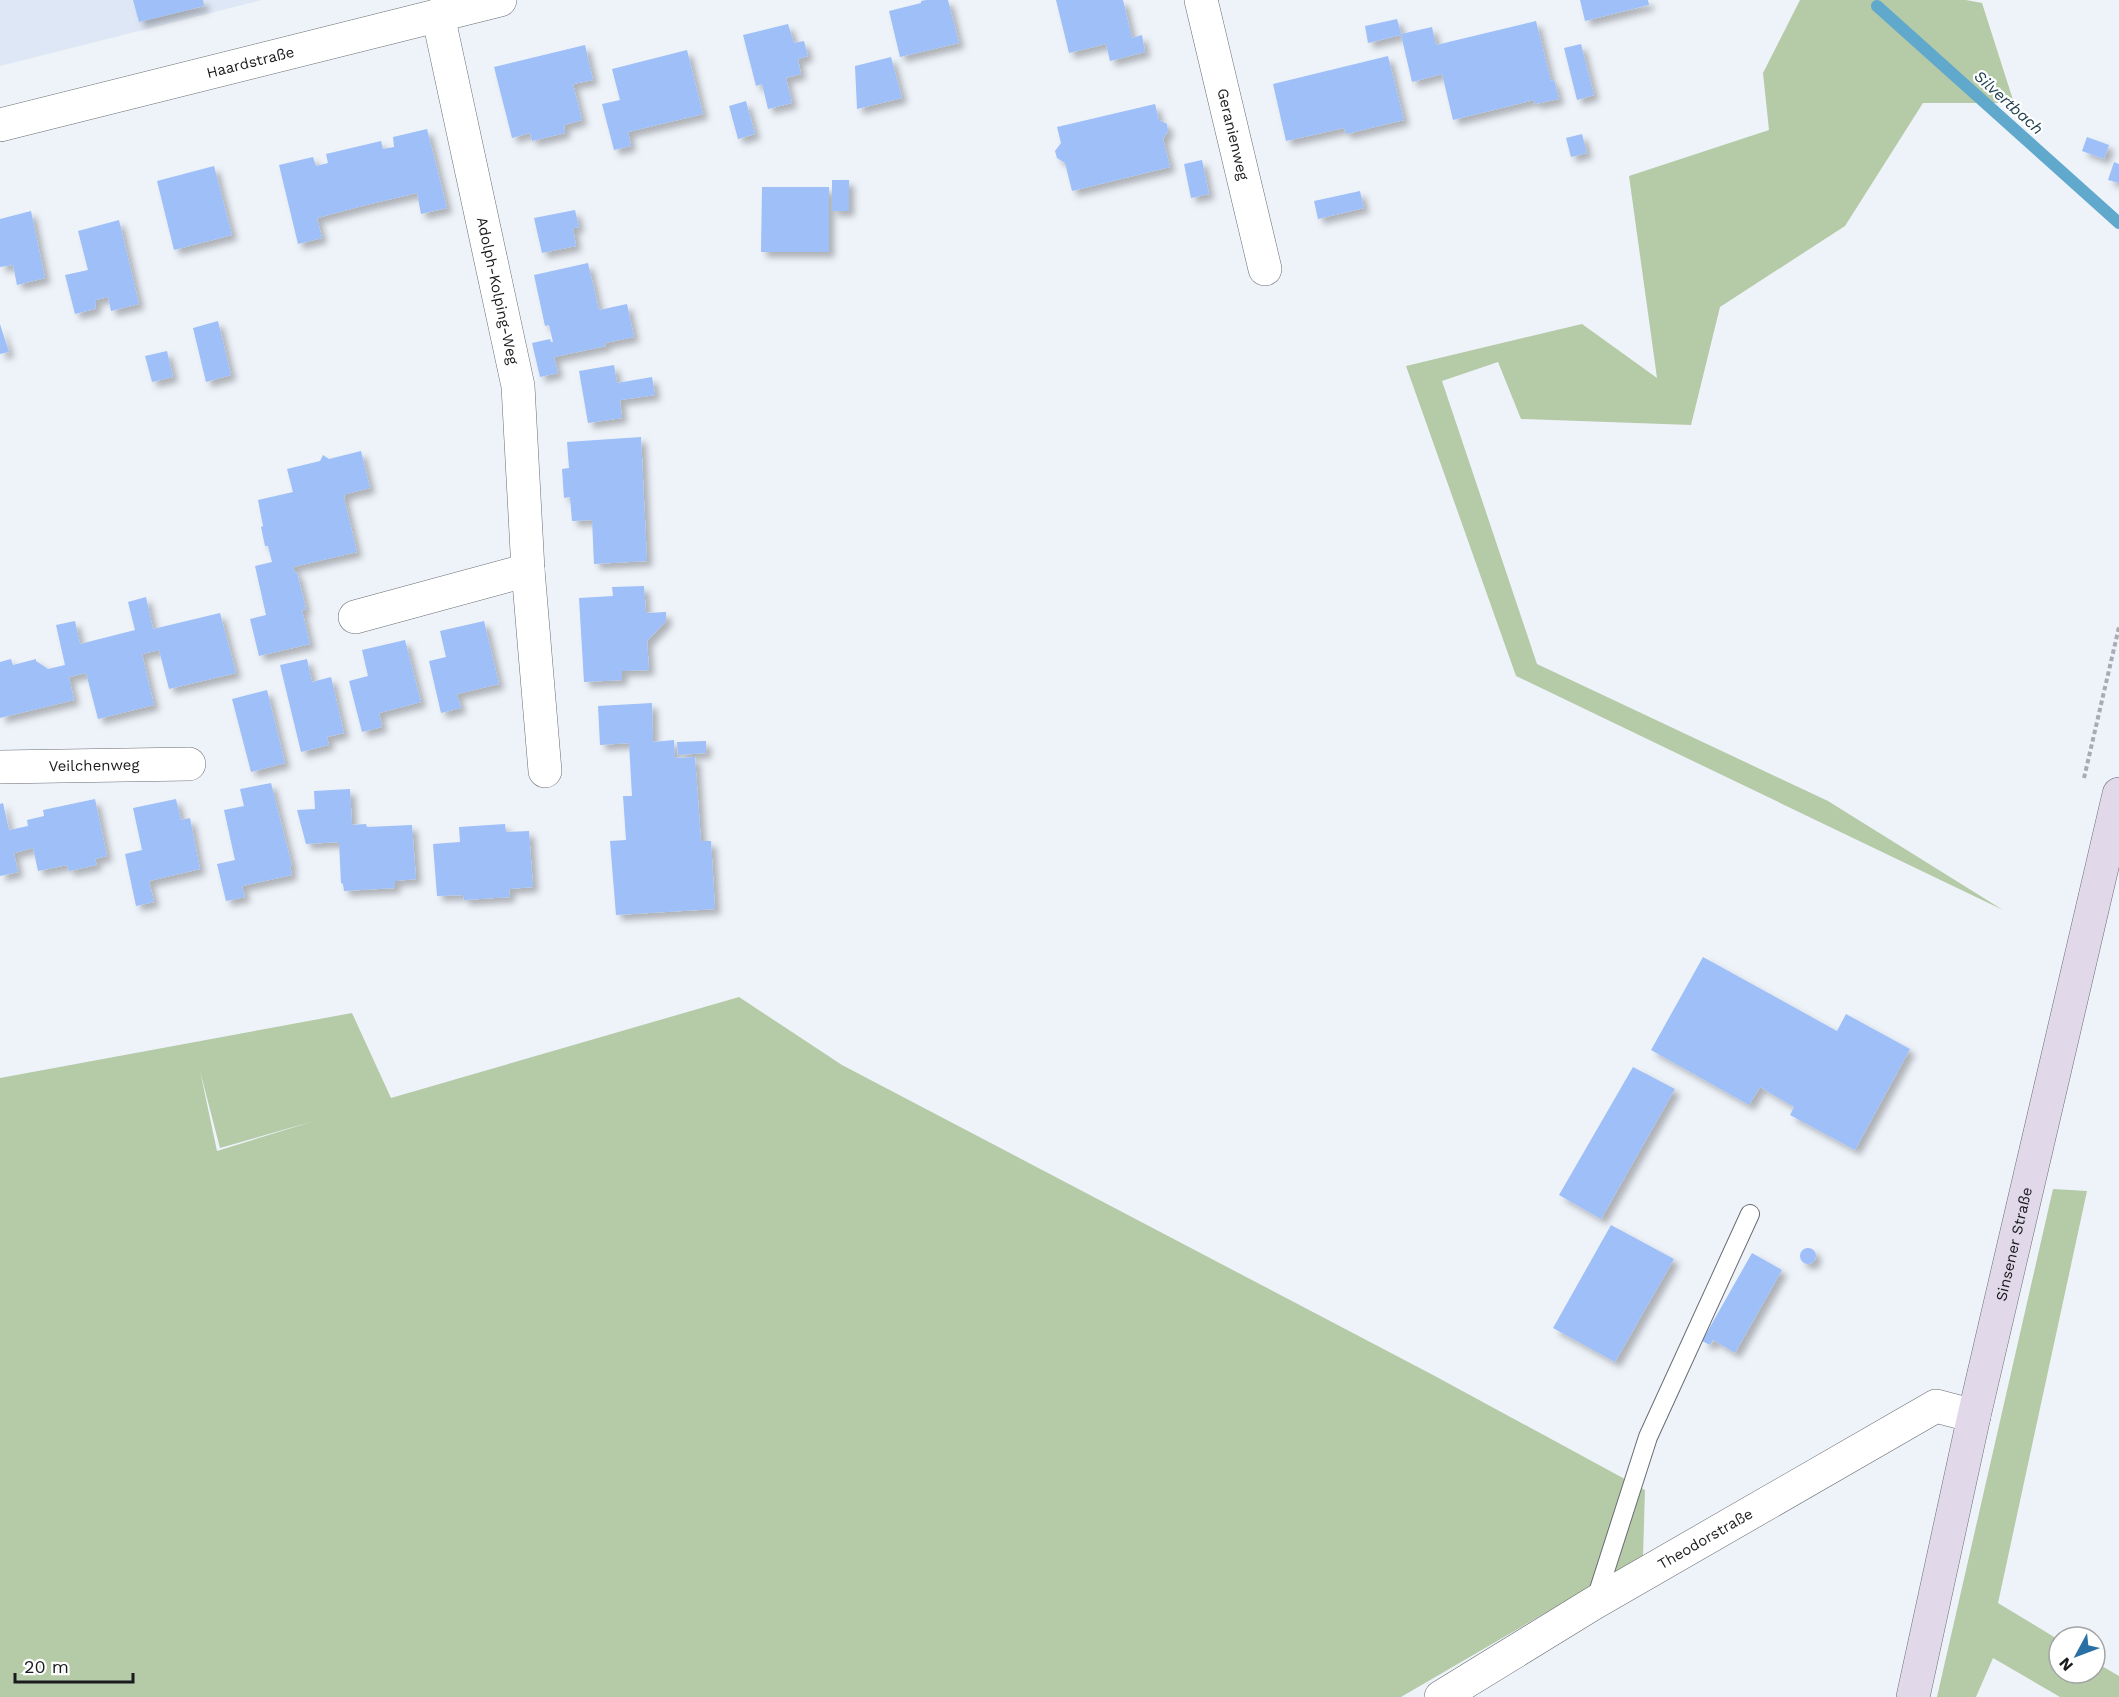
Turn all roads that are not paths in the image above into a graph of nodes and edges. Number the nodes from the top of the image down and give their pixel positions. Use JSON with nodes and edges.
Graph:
{"nodes":[{"id":1,"x":500,"y":0,"type":"edge"},
{"id":2,"x":1201,"y":0,"type":"edge"},
{"id":3,"x":438,"y":15,"type":"junction"},
{"id":4,"x":0,"y":125,"type":"edge"},
{"id":5,"x":1265,"y":269,"type":"dead end"},
{"id":6,"x":528,"y":570,"type":"junction"},
{"id":7,"x":355,"y":617,"type":"dead end"},
{"id":8,"x":189,"y":764,"type":"dead end"},
{"id":9,"x":0,"y":766,"type":"edge"},
{"id":10,"x":545,"y":771,"type":"dead end"},
{"id":11,"x":2119,"y":794,"type":"edge"},
{"id":12,"x":1750,"y":1214,"type":"dead end"},
{"id":13,"x":1974,"y":1416,"type":"junction"},
{"id":14,"x":1594,"y":1603,"type":"junction"},
{"id":15,"x":1441,"y":1697,"type":"edge"},
{"id":16,"x":1913,"y":1697,"type":"edge"}],
"edges":[{"from":1,"to":3,"type":"street","name":"Haardstraße"},
{"from":2,"to":5,"type":"street","name":"Geranienweg"},
{"from":3,"to":4,"type":"street","name":"Haardstraße"},
{"from":3,"to":6,"type":"street","name":"Adolph-Kolping-Weg"},
{"from":6,"to":7,"type":"street"},
{"from":6,"to":10,"type":"street","name":"Adolph-Kolping-Weg"},
{"from":8,"to":9,"type":"street","name":"Veilchenweg"},
{"from":11,"to":13,"type":"main road","name":"Sinsener Straße"},
{"from":12,"to":14,"type":"lane"},
{"from":13,"to":14,"type":"street","name":"Theodorstraße"},
{"from":13,"to":16,"type":"main road","name":"Sinsener Straße"},
{"from":14,"to":15,"type":"street","name":"Theodorstraße"}]}
